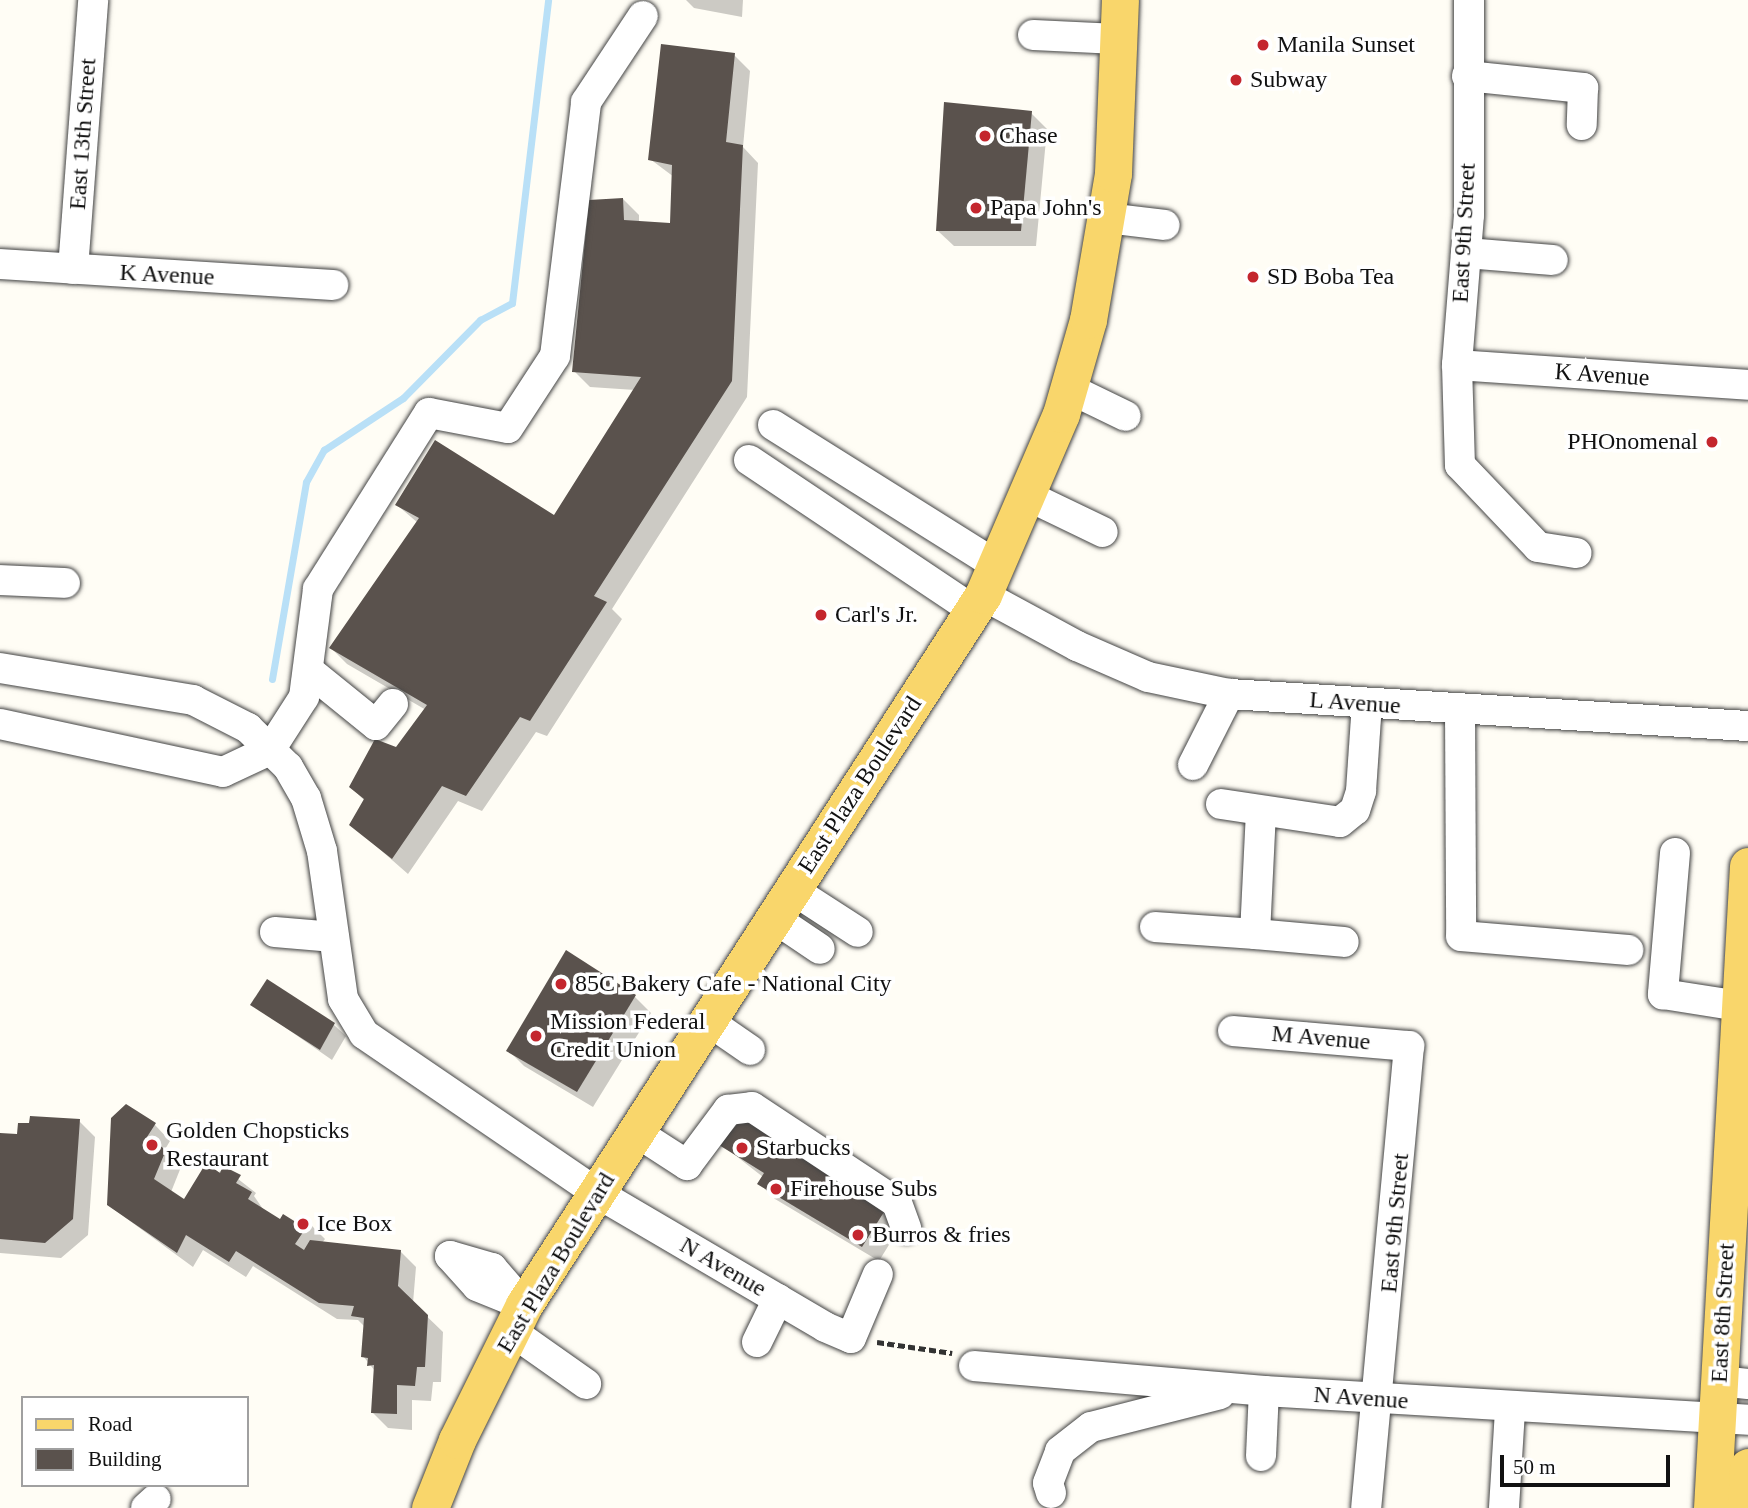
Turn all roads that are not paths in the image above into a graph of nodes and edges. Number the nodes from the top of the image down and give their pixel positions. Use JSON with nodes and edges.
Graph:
{"nodes":[{"id":1,"x":93,"y":0,"type":"edge"},
{"id":2,"x":1120,"y":0,"type":"edge"},
{"id":3,"x":1469,"y":0,"type":"edge"},
{"id":4,"x":643,"y":16,"type":"dead end"},
{"id":5,"x":1033,"y":35,"type":"dead end"},
{"id":6,"x":1118,"y":39,"type":"junction"},
{"id":7,"x":1467,"y":76,"type":"junction"},
{"id":8,"x":1582,"y":125,"type":"dead end"},
{"id":9,"x":1106,"y":218,"type":"junction"},
{"id":10,"x":1165,"y":225,"type":"dead end"},
{"id":11,"x":1466,"y":253,"type":"junction"},
{"id":12,"x":1553,"y":260,"type":"dead end"},
{"id":13,"x":0,"y":264,"type":"edge"},
{"id":14,"x":73,"y":269,"type":"junction"},
{"id":15,"x":333,"y":285,"type":"dead end"},
{"id":16,"x":1457,"y":365,"type":"junction"},
{"id":17,"x":1748,"y":384,"type":"edge"},
{"id":18,"x":1068,"y":388,"type":"junction"},
{"id":19,"x":1126,"y":416,"type":"dead end"},
{"id":20,"x":773,"y":425,"type":"dead end"},
{"id":21,"x":749,"y":460,"type":"dead end"},
{"id":22,"x":1026,"y":495,"type":"junction"},
{"id":23,"x":1103,"y":532,"type":"dead end"},
{"id":24,"x":1577,"y":553,"type":"dead end"},
{"id":25,"x":0,"y":580,"type":"edge"},
{"id":26,"x":65,"y":583,"type":"dead end"},
{"id":27,"x":984,"y":590,"type":"junction"},
{"id":28,"x":0,"y":668,"type":"edge"},
{"id":29,"x":308,"y":670,"type":"junction"},
{"id":30,"x":1229,"y":694,"type":"junction"},
{"id":31,"x":393,"y":704,"type":"dead end"},
{"id":32,"x":1367,"y":704,"type":"junction"},
{"id":33,"x":1460,"y":709,"type":"junction"},
{"id":34,"x":0,"y":724,"type":"edge"},
{"id":35,"x":1748,"y":726,"type":"edge"},
{"id":36,"x":270,"y":750,"type":"junction"},
{"id":37,"x":1193,"y":765,"type":"dead end"},
{"id":38,"x":1221,"y":804,"type":"dead end"},
{"id":39,"x":1261,"y":812,"type":"junction"},
{"id":40,"x":1675,"y":853,"type":"dead end"},
{"id":41,"x":1748,"y":866,"type":"edge"},
{"id":42,"x":784,"y":904,"type":"junction"},
{"id":43,"x":1156,"y":927,"type":"dead end"},
{"id":44,"x":275,"y":932,"type":"dead end"},
{"id":45,"x":858,"y":932,"type":"dead end"},
{"id":46,"x":1255,"y":934,"type":"junction"},
{"id":47,"x":334,"y":937,"type":"junction"},
{"id":48,"x":1344,"y":942,"type":"dead end"},
{"id":49,"x":820,"y":949,"type":"dead end"},
{"id":50,"x":1628,"y":950,"type":"dead end"},
{"id":51,"x":1740,"y":1006,"type":"junction"},
{"id":52,"x":708,"y":1021,"type":"junction"},
{"id":53,"x":1233,"y":1031,"type":"dead end"},
{"id":54,"x":1409,"y":1046,"type":"joint"},
{"id":55,"x":750,"y":1050,"type":"dead end"},
{"id":56,"x":1742,"y":1068,"type":"edge"},
{"id":57,"x":636,"y":1132,"type":"junction"},
{"id":58,"x":597,"y":1193,"type":"junction"},
{"id":59,"x":906,"y":1228,"type":"dead end"},
{"id":60,"x":878,"y":1274,"type":"dead end"},
{"id":61,"x":778,"y":1299,"type":"junction"},
{"id":62,"x":518,"y":1318,"type":"junction"},
{"id":63,"x":757,"y":1342,"type":"dead end"},
{"id":64,"x":974,"y":1366,"type":"road end"},
{"id":65,"x":1733,"y":1382,"type":"edge"},
{"id":66,"x":586,"y":1384,"type":"dead end"},
{"id":67,"x":1233,"y":1388,"type":"junction"},
{"id":68,"x":1264,"y":1391,"type":"junction"},
{"id":69,"x":1377,"y":1399,"type":"junction"},
{"id":70,"x":1510,"y":1409,"type":"junction"},
{"id":71,"x":1733,"y":1419,"type":"edge"},
{"id":72,"x":1261,"y":1456,"type":"dead end"},
{"id":73,"x":1748,"y":1467,"type":"edge"},
{"id":74,"x":1051,"y":1493,"type":"dead end"},
{"id":75,"x":430,"y":1508,"type":"edge"},
{"id":76,"x":1366,"y":1508,"type":"edge"},
{"id":77,"x":1504,"y":1508,"type":"edge"},
{"id":78,"x":1712,"y":1508,"type":"edge"},
{"id":79,"x":1746,"y":1508,"type":"edge"}],
"edges":[{"from":1,"to":14,"type":"street","name":"East 13th Street"},
{"from":2,"to":6,"type":"main road","name":"East Plaza Boulevard"},
{"from":3,"to":7,"type":"street","name":"East 9th Street"},
{"from":4,"to":29,"type":"street"},
{"from":5,"to":6,"type":"street"},
{"from":6,"to":9,"type":"main road","name":"East Plaza Boulevard"},
{"from":7,"to":8,"type":"street"},
{"from":7,"to":11,"type":"street","name":"East 9th Street"},
{"from":9,"to":10,"type":"street"},
{"from":9,"to":18,"type":"main road","name":"East Plaza Boulevard"},
{"from":11,"to":12,"type":"street"},
{"from":11,"to":16,"type":"street","name":"East 9th Street"},
{"from":13,"to":14,"type":"street","name":"K Avenue"},
{"from":14,"to":15,"type":"street","name":"K Avenue"},
{"from":16,"to":17,"type":"street","name":"K Avenue"},
{"from":16,"to":24,"type":"street","name":"East 9th Street"},
{"from":18,"to":19,"type":"street"},
{"from":18,"to":22,"type":"main road","name":"East Plaza Boulevard"},
{"from":20,"to":27,"type":"street"},
{"from":21,"to":27,"type":"street"},
{"from":22,"to":23,"type":"street"},
{"from":22,"to":27,"type":"main road","name":"East Plaza Boulevard"},
{"from":25,"to":26,"type":"street"},
{"from":27,"to":30,"type":"street","name":"L Avenue"},
{"from":27,"to":42,"type":"main road","name":"East Plaza Boulevard"},
{"from":28,"to":36,"type":"street","name":"N Avenue"},
{"from":29,"to":31,"type":"street"},
{"from":29,"to":36,"type":"street"},
{"from":30,"to":32,"type":"street","name":"L Avenue"},
{"from":30,"to":37,"type":"street"},
{"from":32,"to":33,"type":"street","name":"L Avenue"},
{"from":32,"to":39,"type":"street"},
{"from":33,"to":35,"type":"street","name":"L Avenue"},
{"from":33,"to":50,"type":"street"},
{"from":34,"to":36,"type":"street"},
{"from":36,"to":47,"type":"street","name":"N Avenue"},
{"from":38,"to":39,"type":"street"},
{"from":39,"to":46,"type":"street"},
{"from":40,"to":51,"type":"street"},
{"from":41,"to":51,"type":"main road","name":"East 8th Street"},
{"from":42,"to":45,"type":"street"},
{"from":42,"to":49,"type":"street"},
{"from":42,"to":52,"type":"main road","name":"East Plaza Boulevard"},
{"from":43,"to":46,"type":"street"},
{"from":44,"to":47,"type":"street"},
{"from":46,"to":48,"type":"street"},
{"from":47,"to":58,"type":"street","name":"N Avenue"},
{"from":51,"to":56,"type":"main road","name":"East 8th Street"},
{"from":52,"to":55,"type":"street"},
{"from":52,"to":57,"type":"main road","name":"East Plaza Boulevard"},
{"from":53,"to":54,"type":"street","name":"M Avenue"},
{"from":54,"to":69,"type":"street","name":"East 9th Street"},
{"from":56,"to":65,"type":"main road","name":"East 8th Street"},
{"from":57,"to":58,"type":"main road","name":"East Plaza Boulevard"},
{"from":57,"to":59,"type":"street"},
{"from":58,"to":61,"type":"street","name":"N Avenue"},
{"from":58,"to":62,"type":"main road","name":"East Plaza Boulevard"},
{"from":60,"to":61,"type":"street","name":"N Avenue"},
{"from":61,"to":63,"type":"street"},
{"from":62,"to":66,"type":"street"},
{"from":62,"to":75,"type":"main road","name":"East Plaza Boulevard"},
{"from":64,"to":67,"type":"street","name":"N Avenue"},
{"from":65,"to":71,"type":"main road","name":"East 8th Street"},
{"from":67,"to":68,"type":"street","name":"N Avenue"},
{"from":67,"to":74,"type":"street"},
{"from":68,"to":69,"type":"street","name":"N Avenue"},
{"from":68,"to":72,"type":"street"},
{"from":69,"to":70,"type":"street","name":"N Avenue"},
{"from":69,"to":76,"type":"street","name":"East 9th Street"},
{"from":70,"to":71,"type":"street","name":"N Avenue"},
{"from":70,"to":77,"type":"street"},
{"from":71,"to":78,"type":"main road","name":"East 8th Street"},
{"from":73,"to":79,"type":"main road"}]}
